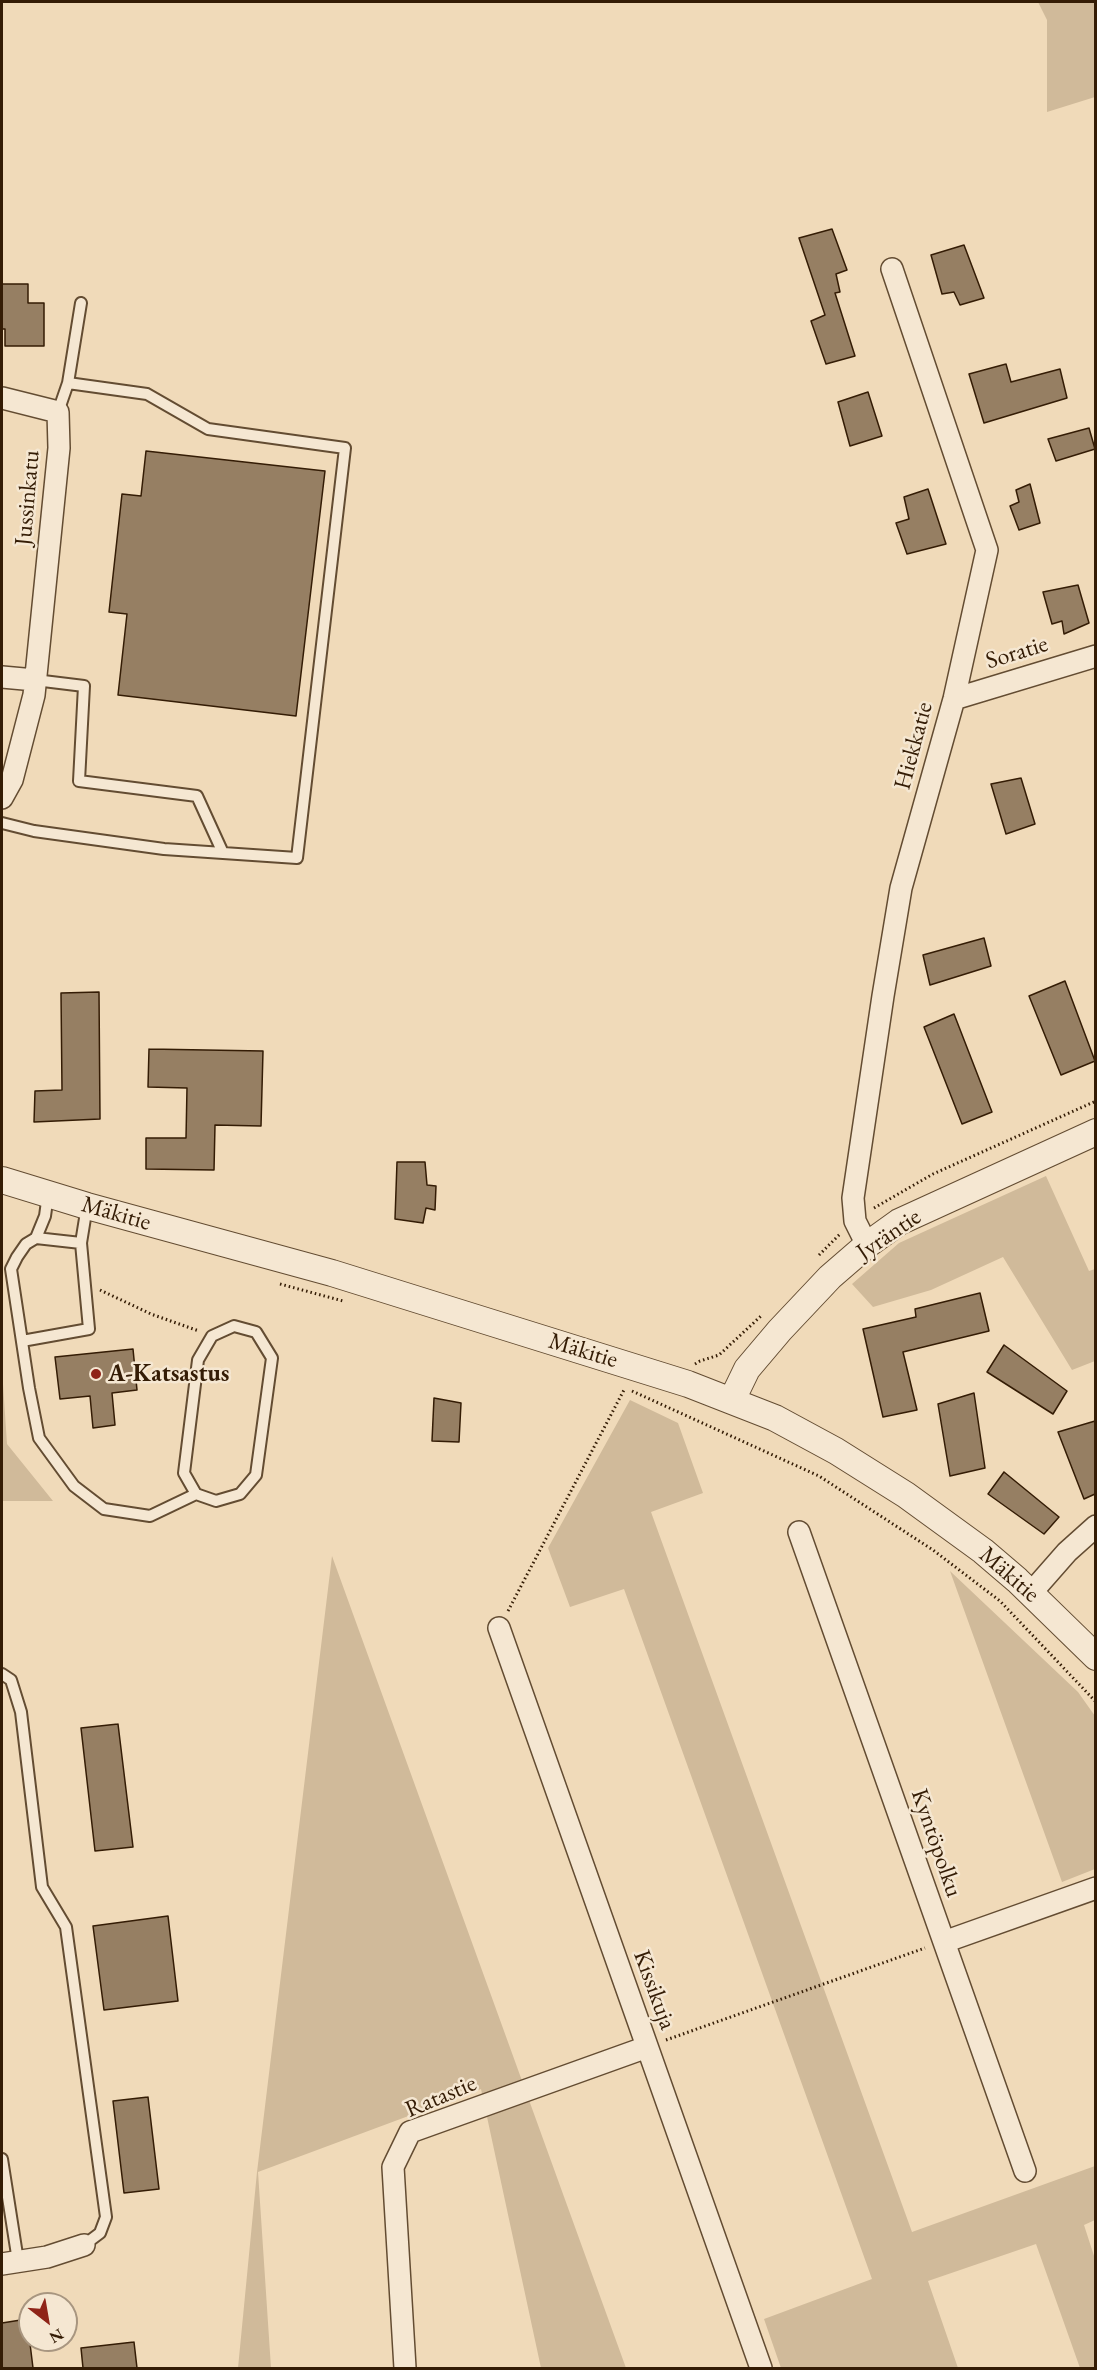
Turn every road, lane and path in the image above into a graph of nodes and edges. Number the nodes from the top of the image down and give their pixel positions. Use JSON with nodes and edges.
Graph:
{"nodes":[{"id":1,"x":892,"y":269,"type":"dead end"},
{"id":2,"x":81,"y":303,"type":"dead end"},
{"id":3,"x":68,"y":383,"type":"junction"},
{"id":4,"x":2,"y":398,"type":"edge"},
{"id":5,"x":58,"y":412,"type":"junction"},
{"id":6,"x":1095,"y":656,"type":"edge"},
{"id":7,"x":2,"y":677,"type":"edge"},
{"id":8,"x":35,"y":680,"type":"junction"},
{"id":9,"x":954,"y":699,"type":"junction"},
{"id":10,"x":2,"y":798,"type":"edge"},
{"id":11,"x":2,"y":823,"type":"edge"},
{"id":12,"x":223,"y":854,"type":"junction"},
{"id":13,"x":1095,"y":1132,"type":"edge"},
{"id":14,"x":2,"y":1180,"type":"edge"},
{"id":15,"x":48,"y":1194,"type":"junction"},
{"id":16,"x":87,"y":1206,"type":"junction"},
{"id":17,"x":36,"y":1238,"type":"junction"},
{"id":18,"x":81,"y":1243,"type":"junction"},
{"id":19,"x":867,"y":1245,"type":"junction"},
{"id":20,"x":85,"y":1283,"type":"junction"},
{"id":21,"x":212,"y":1336,"type":"junction"},
{"id":22,"x":22,"y":1341,"type":"junction"},
{"id":23,"x":625,"y":1388,"type":"dead end"},
{"id":24,"x":732,"y":1400,"type":"junction"},
{"id":25,"x":680,"y":1411,"type":"dead end"},
{"id":26,"x":196,"y":1494,"type":"junction"},
{"id":27,"x":1095,"y":1526,"type":"edge"},
{"id":28,"x":799,"y":1532,"type":"dead end"},
{"id":29,"x":1031,"y":1593,"type":"junction"},
{"id":30,"x":499,"y":1628,"type":"joint"},
{"id":31,"x":1095,"y":1657,"type":"edge"},
{"id":32,"x":2,"y":1674,"type":"edge"},
{"id":33,"x":1095,"y":1702,"type":"edge"},
{"id":34,"x":1095,"y":1888,"type":"edge"},
{"id":35,"x":944,"y":1942,"type":"junction"},
{"id":36,"x":647,"y":2047,"type":"junction"},
{"id":37,"x":2,"y":2158,"type":"edge"},
{"id":38,"x":1025,"y":2171,"type":"dead end"},
{"id":39,"x":84,"y":2245,"type":"joint"},
{"id":40,"x":10,"y":2262,"type":"edge"},
{"id":41,"x":405,"y":2368,"type":"edge"},
{"id":42,"x":761,"y":2368,"type":"edge"}],
"edges":[{"from":1,"to":9,"type":"street","name":"Hiekkatie"},
{"from":2,"to":3,"type":"lane"},
{"from":3,"to":5,"type":"lane"},
{"from":3,"to":12,"type":"lane"},
{"from":4,"to":5,"type":"street"},
{"from":5,"to":8,"type":"street","name":"Jussinkatu"},
{"from":6,"to":9,"type":"street","name":"Soratie"},
{"from":7,"to":8,"type":"street"},
{"from":8,"to":10,"type":"street","name":"Jussinkatu"},
{"from":8,"to":12,"type":"lane"},
{"from":9,"to":19,"type":"street","name":"Hiekkatie"},
{"from":11,"to":12,"type":"lane"},
{"from":13,"to":19,"type":"street","name":"Jyräntie"},
{"from":14,"to":15,"type":"street","name":"Mäkitie"},
{"from":15,"to":16,"type":"street","name":"Mäkitie"},
{"from":15,"to":17,"type":"lane"},
{"from":16,"to":18,"type":"lane"},
{"from":16,"to":24,"type":"street","name":"Mäkitie"},
{"from":17,"to":18,"type":"lane"},
{"from":17,"to":22,"type":"lane"},
{"from":18,"to":20,"type":"lane"},
{"from":19,"to":24,"type":"street","name":"Jyräntie"},
{"from":20,"to":21,"type":"path"},
{"from":20,"to":22,"type":"lane"},
{"from":21,"to":26,"type":"lane"},
{"from":21,"to":26,"type":"lane"},
{"from":22,"to":26,"type":"lane"},
{"from":23,"to":30,"type":"path"},
{"from":24,"to":29,"type":"street","name":"Mäkitie"},
{"from":25,"to":33,"type":"path"},
{"from":27,"to":29,"type":"street"},
{"from":28,"to":35,"type":"street","name":"Kyntöpolku"},
{"from":29,"to":31,"type":"street","name":"Mäkitie"},
{"from":30,"to":36,"type":"street","name":"Kissikuja"},
{"from":32,"to":39,"type":"lane"},
{"from":34,"to":35,"type":"street"},
{"from":35,"to":36,"type":"path"},
{"from":35,"to":38,"type":"street","name":"Kyntöpolku"},
{"from":36,"to":41,"type":"street","name":"Ratastie"},
{"from":36,"to":42,"type":"street","name":"Kissikuja"},
{"from":37,"to":40,"type":"lane"},
{"from":39,"to":40,"type":"street"}]}
